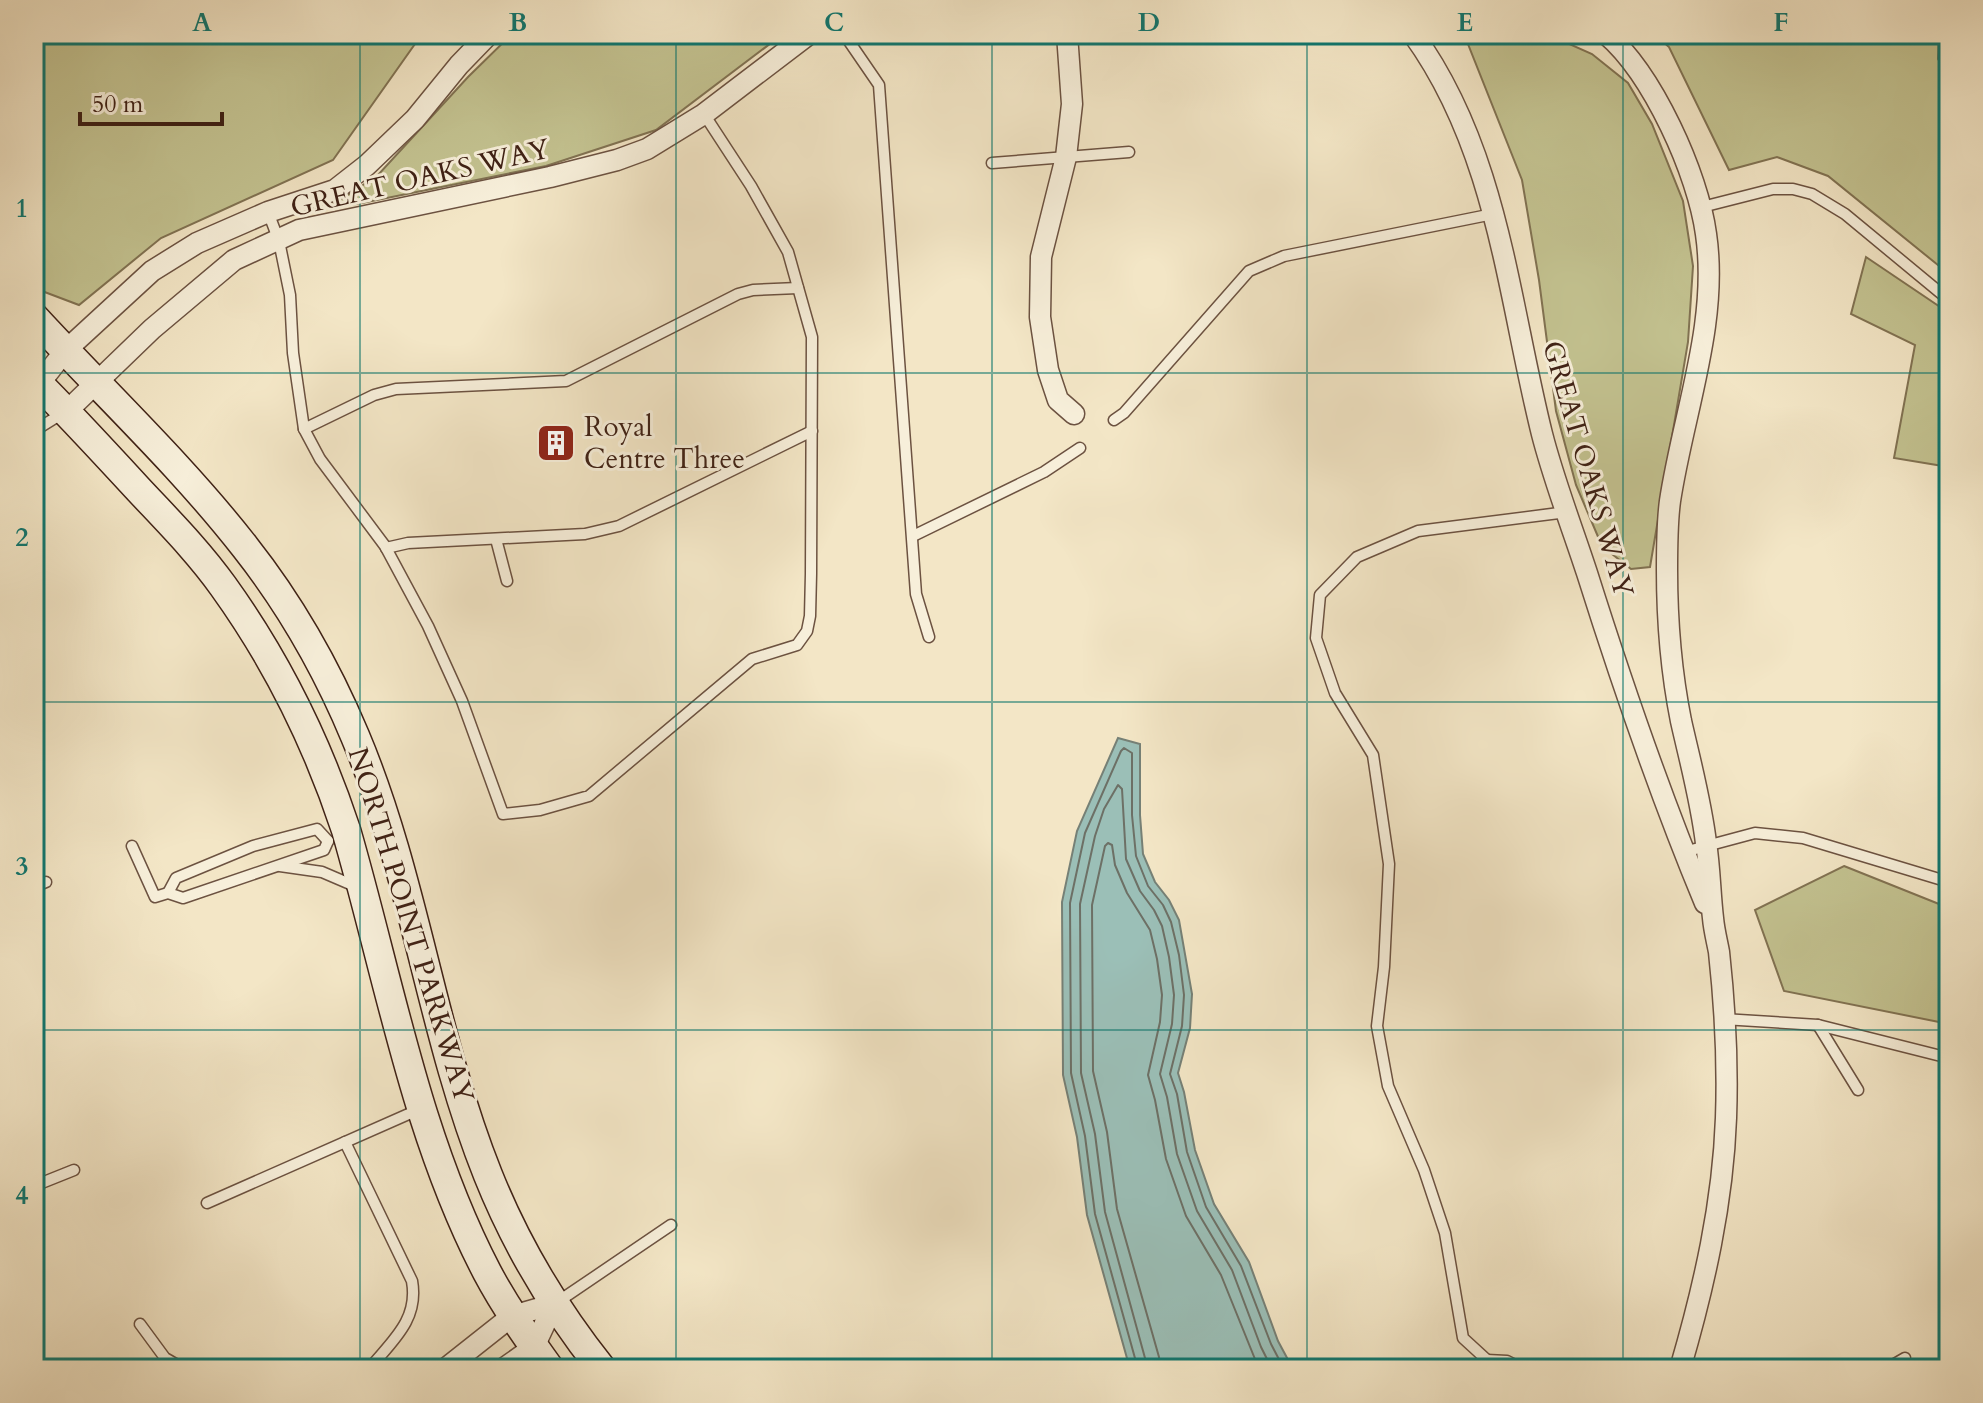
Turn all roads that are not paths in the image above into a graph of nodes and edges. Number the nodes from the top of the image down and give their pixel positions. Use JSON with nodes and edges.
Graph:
{"nodes":[{"id":1,"x":489,"y":34,"type":"edge"},
{"id":2,"x":809,"y":34,"type":"edge"},
{"id":3,"x":844,"y":34,"type":"edge"},
{"id":4,"x":1067,"y":34,"type":"edge"},
{"id":5,"x":1413,"y":34,"type":"edge"},
{"id":6,"x":1606,"y":34,"type":"edge"},
{"id":7,"x":704,"y":114,"type":"junction"},
{"id":8,"x":1129,"y":152,"type":"dead end"},
{"id":9,"x":1066,"y":157,"type":"junction"},
{"id":10,"x":992,"y":163,"type":"dead end"},
{"id":11,"x":1702,"y":207,"type":"junction"},
{"id":12,"x":268,"y":212,"type":"junction"},
{"id":13,"x":1493,"y":214,"type":"junction"},
{"id":14,"x":279,"y":241,"type":"junction"},
{"id":15,"x":798,"y":288,"type":"junction"},
{"id":16,"x":1949,"y":300,"type":"edge"},
{"id":17,"x":34,"y":317,"type":"edge"},
{"id":18,"x":65,"y":351,"type":"junction"},
{"id":19,"x":95,"y":381,"type":"junction"},
{"id":20,"x":36,"y":383,"type":"edge"},
{"id":21,"x":67,"y":411,"type":"junction"},
{"id":22,"x":1074,"y":414,"type":"dead end"},
{"id":23,"x":1114,"y":420,"type":"dead end"},
{"id":24,"x":304,"y":429,"type":"junction"},
{"id":25,"x":34,"y":431,"type":"edge"},
{"id":26,"x":812,"y":431,"type":"junction"},
{"id":27,"x":1080,"y":448,"type":"dead end"},
{"id":28,"x":1567,"y":512,"type":"junction"},
{"id":29,"x":913,"y":536,"type":"junction"},
{"id":30,"x":496,"y":539,"type":"junction"},
{"id":31,"x":386,"y":548,"type":"junction"},
{"id":32,"x":507,"y":581,"type":"dead end"},
{"id":33,"x":929,"y":637,"type":"dead end"},
{"id":34,"x":338,"y":839,"type":"junction"},
{"id":35,"x":1707,"y":845,"type":"junction"},
{"id":36,"x":132,"y":846,"type":"dead end"},
{"id":37,"x":1684,"y":852,"type":"junction"},
{"id":38,"x":278,"y":865,"type":"junction"},
{"id":39,"x":46,"y":882,"type":"dead end"},
{"id":40,"x":1949,"y":882,"type":"edge"},
{"id":41,"x":34,"y":887,"type":"edge"},
{"id":42,"x":363,"y":890,"type":"junction"},
{"id":43,"x":168,"y":893,"type":"junction"},
{"id":44,"x":1713,"y":922,"type":"junction"},
{"id":45,"x":1723,"y":1019,"type":"junction"},
{"id":46,"x":1818,"y":1025,"type":"junction"},
{"id":47,"x":1949,"y":1058,"type":"edge"},
{"id":48,"x":1858,"y":1090,"type":"dead end"},
{"id":49,"x":422,"y":1108,"type":"junction"},
{"id":50,"x":345,"y":1142,"type":"junction"},
{"id":51,"x":74,"y":1170,"type":"dead end"},
{"id":52,"x":34,"y":1186,"type":"edge"},
{"id":53,"x":207,"y":1203,"type":"dead end"},
{"id":54,"x":671,"y":1225,"type":"dead end"},
{"id":55,"x":554,"y":1304,"type":"junction"},
{"id":56,"x":512,"y":1316,"type":"junction"},
{"id":57,"x":140,"y":1324,"type":"dead end"},
{"id":58,"x":542,"y":1358,"type":"edge"},
{"id":59,"x":1905,"y":1358,"type":"dead end"},
{"id":60,"x":1488,"y":1365,"type":"edge"},
{"id":61,"x":184,"y":1369,"type":"edge"},
{"id":62,"x":369,"y":1369,"type":"edge"},
{"id":63,"x":445,"y":1369,"type":"edge"},
{"id":64,"x":503,"y":1369,"type":"edge"},
{"id":65,"x":602,"y":1369,"type":"edge"},
{"id":66,"x":1523,"y":1369,"type":"edge"},
{"id":67,"x":1680,"y":1369,"type":"edge"},
{"id":68,"x":1886,"y":1369,"type":"edge"}],
"edges":[{"from":1,"to":12,"type":"street","name":"GREAT OAKS WAY"},
{"from":2,"to":7,"type":"street","name":"GREAT OAKS WAY"},
{"from":3,"to":29,"type":"lane"},
{"from":4,"to":9,"type":"street"},
{"from":5,"to":13,"type":"street","name":"GREAT OAKS WAY"},
{"from":6,"to":11,"type":"street","name":"GREAT OAKS WAY"},
{"from":7,"to":14,"type":"street","name":"GREAT OAKS WAY"},
{"from":7,"to":15,"type":"lane"},
{"from":8,"to":9,"type":"lane"},
{"from":9,"to":10,"type":"lane"},
{"from":9,"to":22,"type":"street"},
{"from":11,"to":16,"type":"lane"},
{"from":11,"to":35,"type":"street","name":"GREAT OAKS WAY"},
{"from":12,"to":14,"type":"lane"},
{"from":12,"to":18,"type":"street","name":"GREAT OAKS WAY"},
{"from":13,"to":23,"type":"lane"},
{"from":13,"to":28,"type":"street","name":"GREAT OAKS WAY"},
{"from":14,"to":19,"type":"street","name":"GREAT OAKS WAY"},
{"from":14,"to":24,"type":"lane"},
{"from":15,"to":24,"type":"lane"},
{"from":15,"to":26,"type":"lane"},
{"from":17,"to":18,"type":"street","name":"NORTH POINT PARKWAY"},
{"from":18,"to":19,"type":"street","name":"NORTH POINT PARKWAY"},
{"from":18,"to":20,"type":"street","name":"GREAT OAKS WAY"},
{"from":19,"to":21,"type":"street","name":"GREAT OAKS WAY"},
{"from":19,"to":55,"type":"street","name":"NORTH POINT PARKWAY"},
{"from":20,"to":21,"type":"street","name":"NORTH POINT PARKWAY"},
{"from":21,"to":25,"type":"lane"},
{"from":21,"to":34,"type":"street","name":"NORTH POINT PARKWAY"},
{"from":24,"to":31,"type":"lane"},
{"from":26,"to":30,"type":"lane"},
{"from":26,"to":31,"type":"lane"},
{"from":27,"to":29,"type":"lane"},
{"from":28,"to":37,"type":"street","name":"GREAT OAKS WAY"},
{"from":28,"to":60,"type":"lane"},
{"from":29,"to":33,"type":"lane"},
{"from":30,"to":31,"type":"lane"},
{"from":30,"to":32,"type":"lane"},
{"from":34,"to":38,"type":"lane"},
{"from":34,"to":42,"type":"street","name":"NORTH POINT PARKWAY"},
{"from":34,"to":43,"type":"lane"},
{"from":35,"to":37,"type":"lane"},
{"from":35,"to":40,"type":"lane"},
{"from":35,"to":44,"type":"street","name":"GREAT OAKS WAY"},
{"from":36,"to":43,"type":"lane"},
{"from":37,"to":44,"type":"street","name":"GREAT OAKS WAY"},
{"from":38,"to":42,"type":"lane"},
{"from":38,"to":43,"type":"lane"},
{"from":39,"to":41,"type":"lane"},
{"from":42,"to":49,"type":"street","name":"NORTH POINT PARKWAY"},
{"from":44,"to":45,"type":"street","name":"GREAT OAKS WAY"},
{"from":45,"to":46,"type":"lane"},
{"from":45,"to":67,"type":"street","name":"GREAT OAKS WAY"},
{"from":46,"to":47,"type":"lane"},
{"from":46,"to":48,"type":"lane"},
{"from":49,"to":50,"type":"lane"},
{"from":49,"to":56,"type":"street","name":"NORTH POINT PARKWAY"},
{"from":50,"to":53,"type":"lane"},
{"from":50,"to":62,"type":"lane"},
{"from":51,"to":52,"type":"lane"},
{"from":54,"to":55,"type":"lane"},
{"from":55,"to":56,"type":"street"},
{"from":55,"to":58,"type":"street"},
{"from":55,"to":65,"type":"street","name":"NORTH POINT PARKWAY"},
{"from":56,"to":58,"type":"street","name":"NORTH POINT PARKWAY"},
{"from":56,"to":63,"type":"street"},
{"from":57,"to":61,"type":"lane"},
{"from":58,"to":64,"type":"street"},
{"from":59,"to":68,"type":"lane"},
{"from":60,"to":66,"type":"lane"}]}
